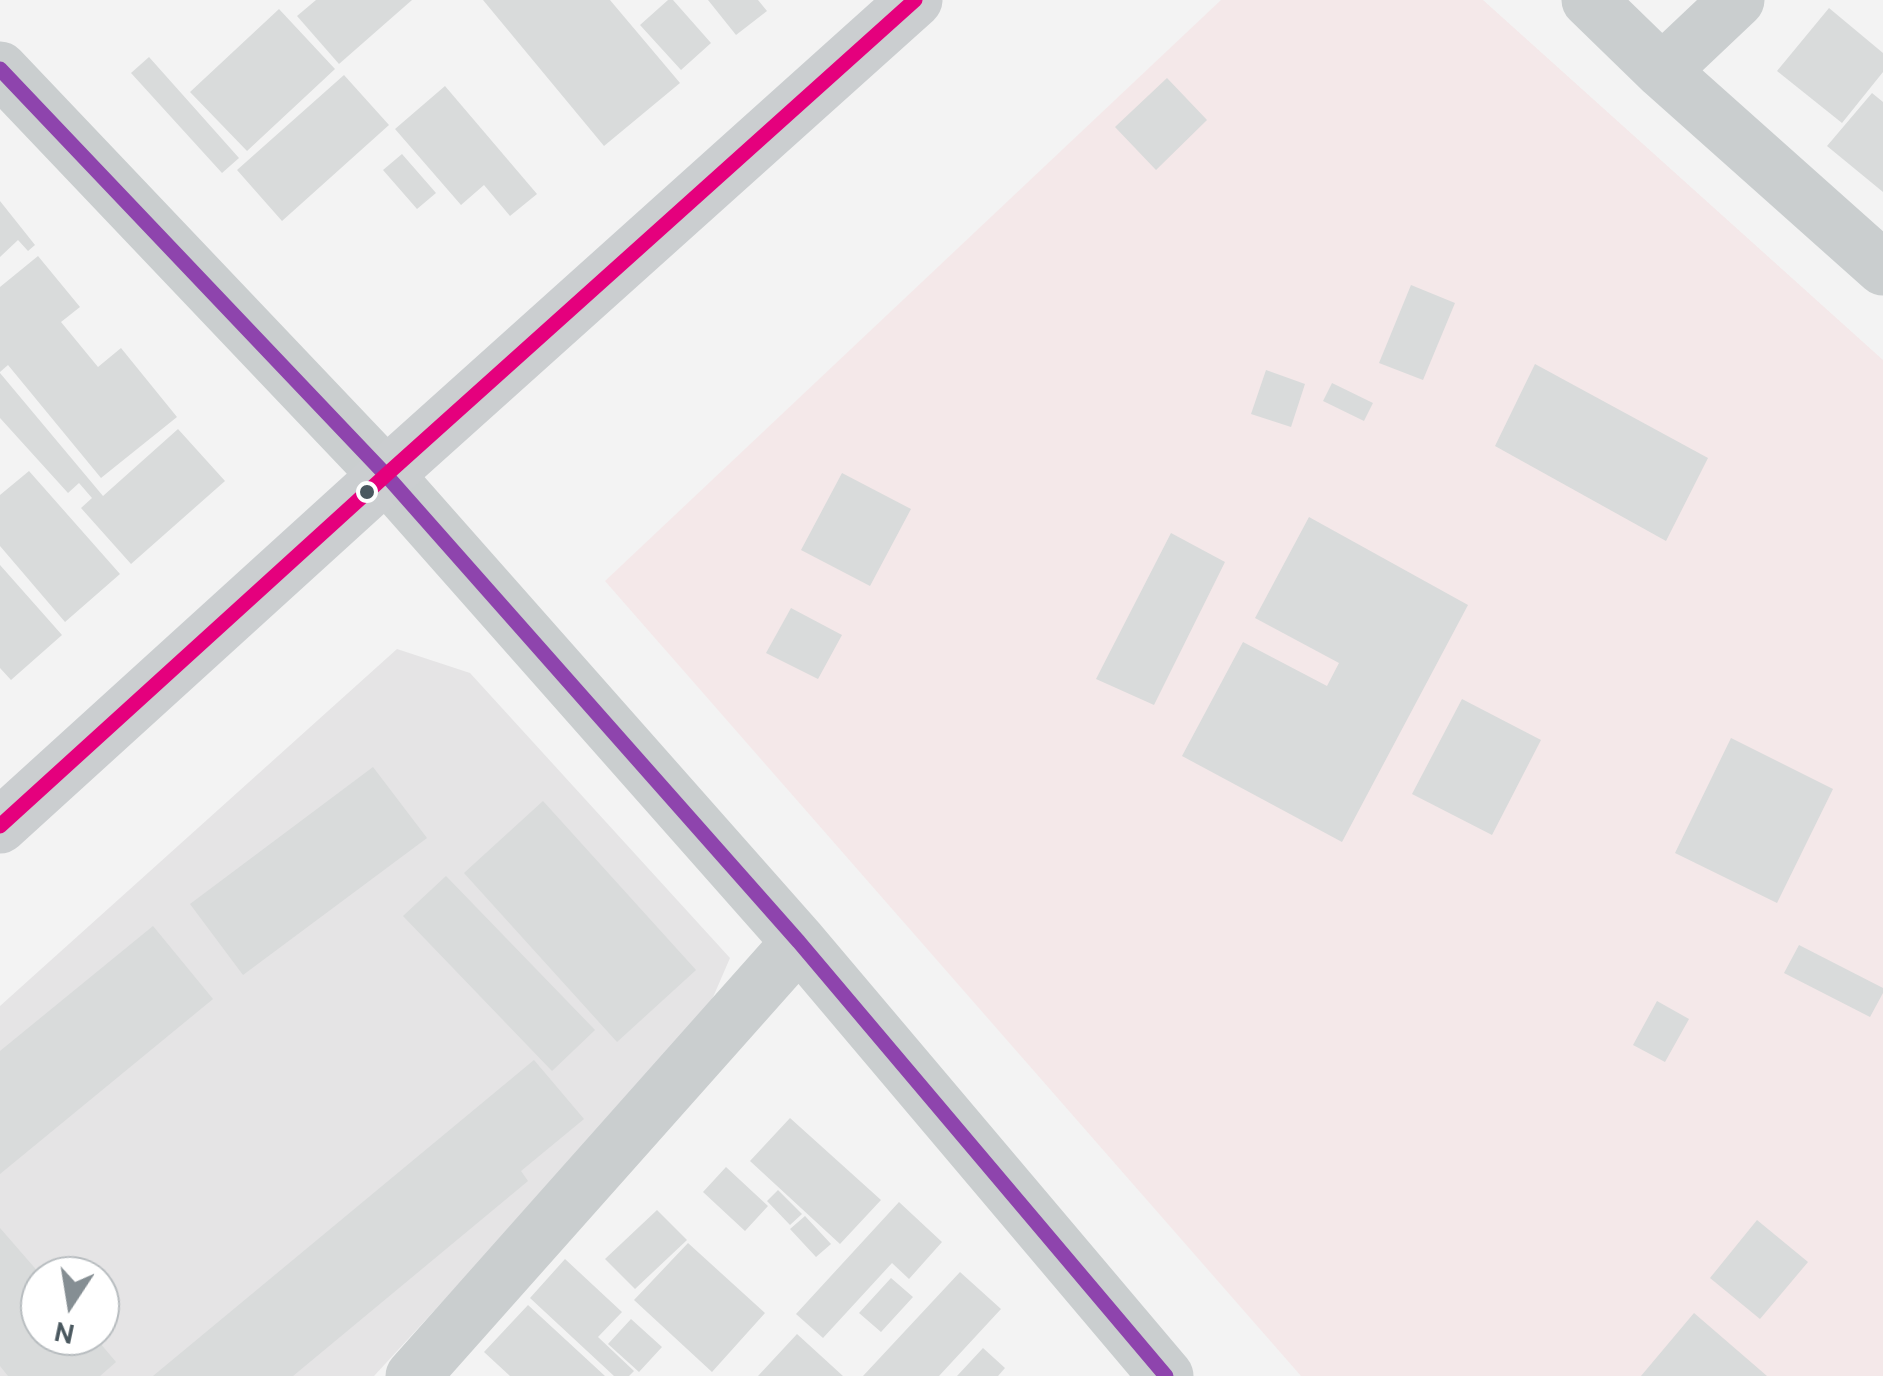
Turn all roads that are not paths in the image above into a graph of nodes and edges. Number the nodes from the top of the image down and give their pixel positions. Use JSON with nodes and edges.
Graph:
{"nodes":[{"id":1,"x":915,"y":0,"type":"edge"},
{"id":2,"x":1588,"y":0,"type":"edge"},
{"id":3,"x":1737,"y":0,"type":"edge"},
{"id":4,"x":0,"y":69,"type":"edge"},
{"id":5,"x":1662,"y":71,"type":"junction"},
{"id":6,"x":1883,"y":268,"type":"edge"},
{"id":7,"x":386,"y":475,"type":"junction"},
{"id":8,"x":0,"y":826,"type":"edge"},
{"id":9,"x":798,"y":942,"type":"junction"},
{"id":10,"x":414,"y":1376,"type":"edge"},
{"id":11,"x":1166,"y":1376,"type":"edge"}],
"edges":[{"from":1,"to":7,"type":"street"},
{"from":2,"to":5,"type":"street"},
{"from":3,"to":5,"type":"street"},
{"from":4,"to":7,"type":"street"},
{"from":5,"to":6,"type":"street"},
{"from":7,"to":8,"type":"street"},
{"from":7,"to":9,"type":"street"},
{"from":9,"to":10,"type":"street"},
{"from":9,"to":11,"type":"street"}]}
